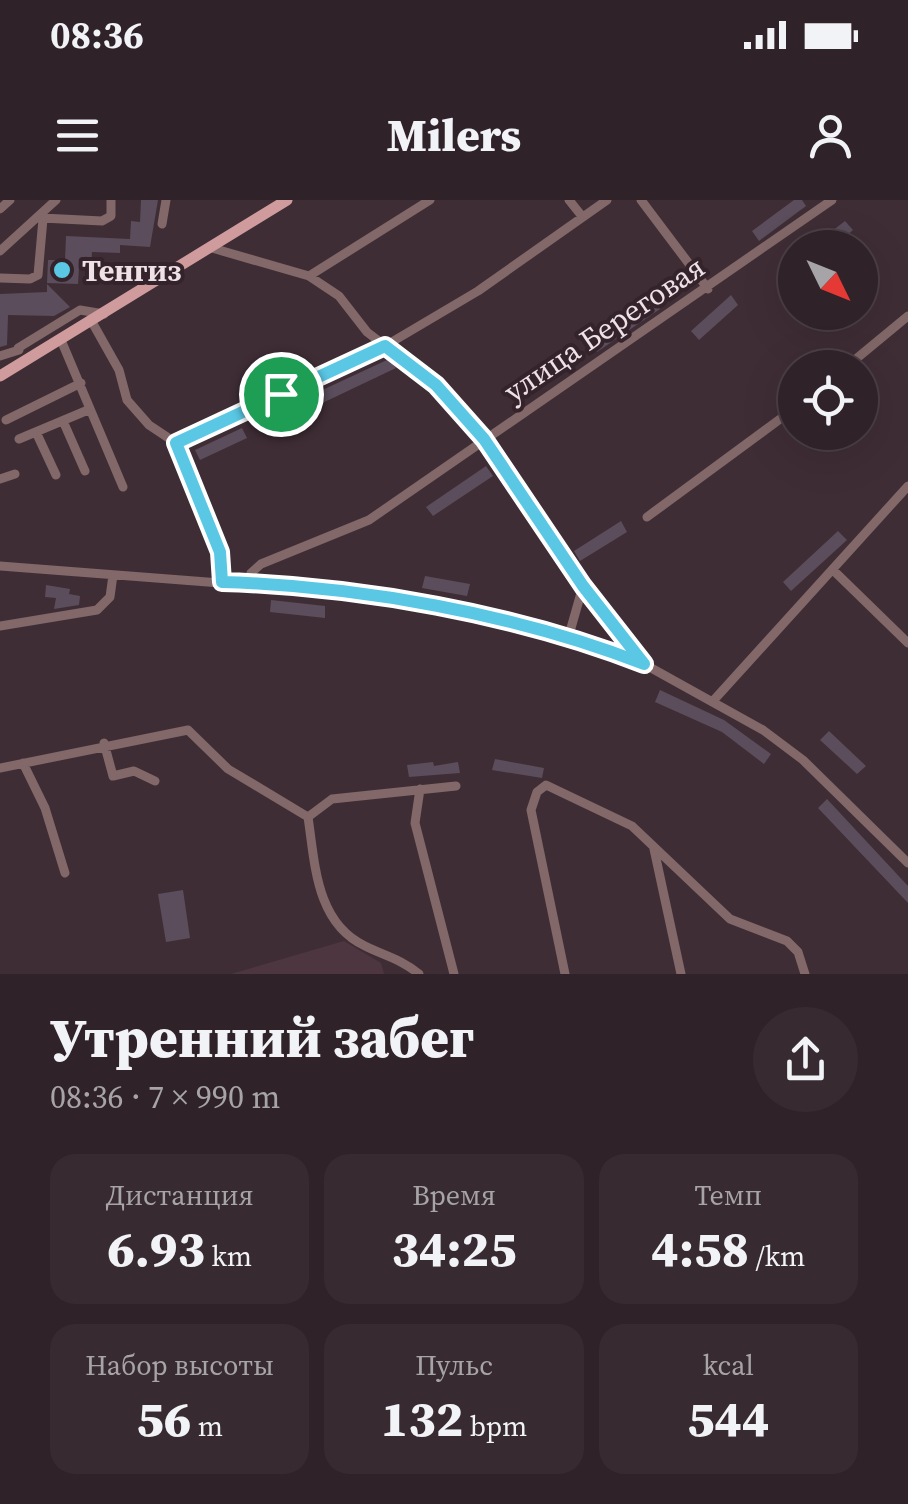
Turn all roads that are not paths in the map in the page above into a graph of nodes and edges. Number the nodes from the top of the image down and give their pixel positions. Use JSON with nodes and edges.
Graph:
{"nodes":[{"id":1,"x":10,"y":200,"type":"edge"},
{"id":2,"x":55,"y":200,"type":"edge"},
{"id":3,"x":111,"y":200,"type":"edge"},
{"id":4,"x":166,"y":200,"type":"edge"},
{"id":5,"x":287,"y":200,"type":"edge"},
{"id":6,"x":430,"y":200,"type":"edge"},
{"id":7,"x":568,"y":200,"type":"edge"},
{"id":8,"x":607,"y":200,"type":"edge"},
{"id":9,"x":641,"y":200,"type":"edge"},
{"id":10,"x":832,"y":200,"type":"edge"},
{"id":11,"x":269,"y":205,"type":"edge"},
{"id":12,"x":0,"y":209,"type":"edge"},
{"id":13,"x":581,"y":215,"type":"junction"},
{"id":14,"x":41,"y":218,"type":"junction"},
{"id":15,"x":162,"y":224,"type":"dead end"},
{"id":16,"x":212,"y":248,"type":"junction"},
{"id":17,"x":0,"y":251,"type":"edge"},
{"id":18,"x":309,"y":276,"type":"junction"},
{"id":19,"x":0,"y":278,"type":"edge"},
{"id":20,"x":708,"y":289,"type":"junction"},
{"id":21,"x":908,"y":316,"type":"edge"},
{"id":22,"x":98,"y":318,"type":"junction"},
{"id":23,"x":61,"y":340,"type":"junction"},
{"id":24,"x":385,"y":346,"type":"junction"},
{"id":25,"x":18,"y":348,"type":"junction"},
{"id":26,"x":866,"y":350,"type":"edge"},
{"id":27,"x":0,"y":356,"type":"edge"},
{"id":28,"x":27,"y":359,"type":"junction"},
{"id":29,"x":0,"y":376,"type":"edge"},
{"id":30,"x":81,"y":383,"type":"junction"},
{"id":31,"x":88,"y":410,"type":"junction"},
{"id":32,"x":6,"y":420,"type":"dead end"},
{"id":33,"x":63,"y":420,"type":"junction"},
{"id":34,"x":778,"y":420,"type":"edge"},
{"id":35,"x":36,"y":432,"type":"junction"},
{"id":36,"x":484,"y":439,"type":"junction"},
{"id":37,"x":19,"y":440,"type":"dead end"},
{"id":38,"x":176,"y":443,"type":"junction"},
{"id":39,"x":85,"y":471,"type":"dead end"},
{"id":40,"x":15,"y":474,"type":"dead end"},
{"id":41,"x":56,"y":475,"type":"dead end"},
{"id":42,"x":0,"y":479,"type":"edge"},
{"id":43,"x":908,"y":486,"type":"edge"},
{"id":44,"x":123,"y":487,"type":"dead end"},
{"id":45,"x":646,"y":516,"type":"dead end"},
{"id":46,"x":0,"y":566,"type":"edge"},
{"id":47,"x":833,"y":570,"type":"junction"},
{"id":48,"x":113,"y":575,"type":"junction"},
{"id":49,"x":222,"y":582,"type":"junction"},
{"id":50,"x":249,"y":582,"type":"junction"},
{"id":51,"x":583,"y":586,"type":"junction"},
{"id":52,"x":0,"y":626,"type":"edge"},
{"id":53,"x":569,"y":634,"type":"junction"},
{"id":54,"x":908,"y":643,"type":"edge"},
{"id":55,"x":644,"y":664,"type":"junction"},
{"id":56,"x":712,"y":701,"type":"junction"},
{"id":57,"x":104,"y":744,"type":"junction"},
{"id":58,"x":24,"y":763,"type":"junction"},
{"id":59,"x":0,"y":768,"type":"edge"},
{"id":60,"x":155,"y":781,"type":"dead end"},
{"id":61,"x":456,"y":786,"type":"dead end"},
{"id":62,"x":420,"y":789,"type":"junction"},
{"id":63,"x":308,"y":817,"type":"junction"},
{"id":64,"x":654,"y":847,"type":"junction"},
{"id":65,"x":908,"y":862,"type":"edge"},
{"id":66,"x":64,"y":873,"type":"dead end"},
{"id":67,"x":419,"y":974,"type":"edge"},
{"id":68,"x":454,"y":974,"type":"edge"},
{"id":69,"x":565,"y":974,"type":"edge"},
{"id":70,"x":681,"y":974,"type":"edge"},
{"id":71,"x":805,"y":974,"type":"edge"}],
"edges":[{"from":1,"to":12,"type":"street"},
{"from":2,"to":14,"type":"street"},
{"from":3,"to":14,"type":"street"},
{"from":4,"to":15,"type":"street"},
{"from":5,"to":11,"type":"main road"},
{"from":6,"to":18,"type":"street"},
{"from":7,"to":13,"type":"street"},
{"from":8,"to":13,"type":"street"},
{"from":9,"to":20,"type":"street"},
{"from":10,"to":20,"type":"street","name":"улица Береговая"},
{"from":11,"to":16,"type":"main road"},
{"from":13,"to":24,"type":"street"},
{"from":14,"to":17,"type":"street"},
{"from":14,"to":19,"type":"street"},
{"from":16,"to":18,"type":"street"},
{"from":16,"to":22,"type":"main road"},
{"from":18,"to":24,"type":"street"},
{"from":20,"to":36,"type":"street","name":"улица Береговая"},
{"from":21,"to":26,"type":"street"},
{"from":22,"to":23,"type":"main road"},
{"from":22,"to":25,"type":"street"},
{"from":22,"to":38,"type":"street"},
{"from":23,"to":28,"type":"main road"},
{"from":23,"to":30,"type":"street"},
{"from":24,"to":36,"type":"street"},
{"from":24,"to":38,"type":"street"},
{"from":25,"to":27,"type":"street"},
{"from":25,"to":28,"type":"street"},
{"from":28,"to":29,"type":"main road"},
{"from":30,"to":31,"type":"street"},
{"from":30,"to":32,"type":"street"},
{"from":31,"to":33,"type":"street"},
{"from":31,"to":44,"type":"street"},
{"from":33,"to":35,"type":"street"},
{"from":33,"to":39,"type":"street"},
{"from":34,"to":45,"type":"street"},
{"from":35,"to":37,"type":"street"},
{"from":35,"to":41,"type":"street"},
{"from":36,"to":50,"type":"street","name":"улица Береговая"},
{"from":36,"to":51,"type":"street"},
{"from":38,"to":49,"type":"street"},
{"from":40,"to":42,"type":"street"},
{"from":43,"to":47,"type":"street"},
{"from":46,"to":48,"type":"street"},
{"from":47,"to":54,"type":"street"},
{"from":47,"to":56,"type":"street"},
{"from":48,"to":49,"type":"street"},
{"from":48,"to":52,"type":"street"},
{"from":49,"to":50,"type":"street"},
{"from":50,"to":53,"type":"street"},
{"from":51,"to":53,"type":"street"},
{"from":51,"to":55,"type":"street"},
{"from":53,"to":55,"type":"street"},
{"from":55,"to":56,"type":"street"},
{"from":56,"to":65,"type":"street"},
{"from":57,"to":58,"type":"street"},
{"from":57,"to":60,"type":"street"},
{"from":57,"to":63,"type":"street"},
{"from":58,"to":59,"type":"street"},
{"from":58,"to":66,"type":"street"},
{"from":61,"to":62,"type":"street"},
{"from":62,"to":63,"type":"street"},
{"from":62,"to":68,"type":"street"},
{"from":63,"to":67,"type":"street"},
{"from":64,"to":69,"type":"street"},
{"from":64,"to":70,"type":"street"},
{"from":64,"to":71,"type":"street"}]}
